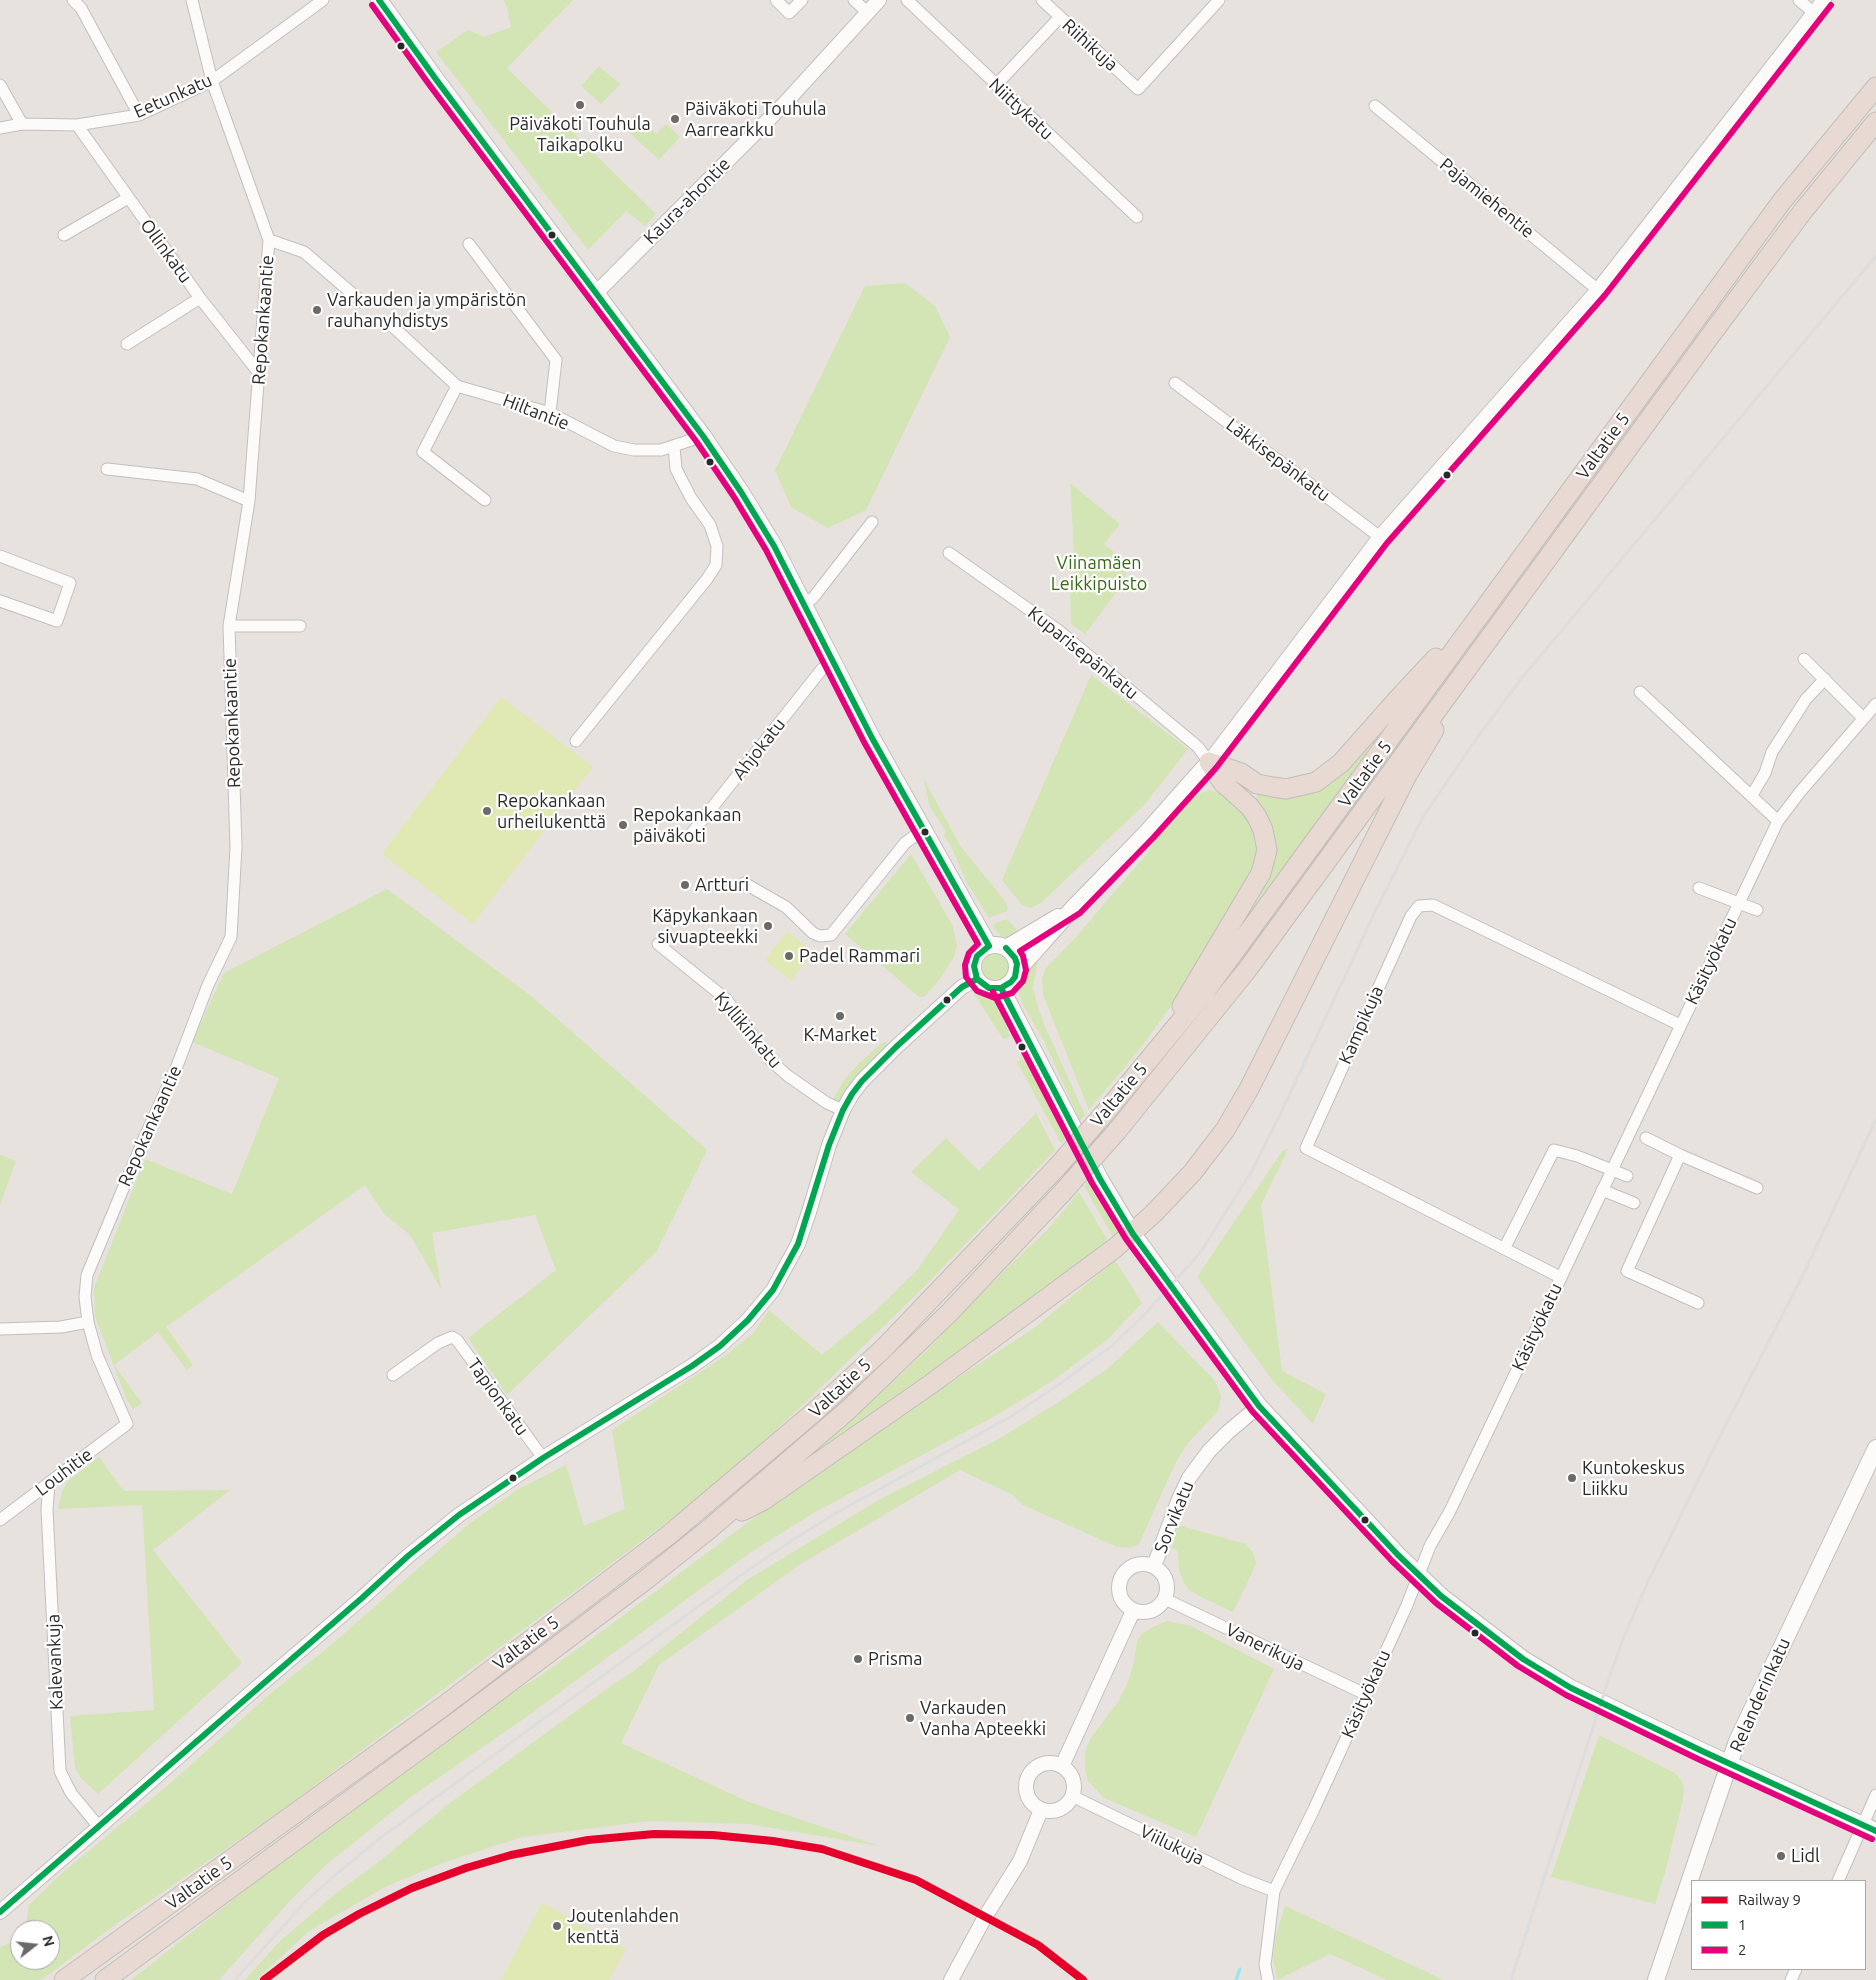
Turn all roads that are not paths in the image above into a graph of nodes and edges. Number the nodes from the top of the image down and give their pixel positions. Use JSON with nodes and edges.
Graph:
{"nodes":[{"id":1,"x":73,"y":0,"type":"edge"},
{"id":2,"x":192,"y":0,"type":"edge"},
{"id":3,"x":323,"y":0,"type":"edge"},
{"id":4,"x":379,"y":0,"type":"edge"},
{"id":5,"x":776,"y":0,"type":"edge"},
{"id":6,"x":802,"y":0,"type":"edge"},
{"id":7,"x":854,"y":0,"type":"edge"},
{"id":8,"x":880,"y":0,"type":"edge"},
{"id":9,"x":907,"y":0,"type":"edge"},
{"id":10,"x":1042,"y":0,"type":"edge"},
{"id":11,"x":1219,"y":0,"type":"edge"},
{"id":12,"x":1799,"y":0,"type":"edge"},
{"id":13,"x":1824,"y":0,"type":"edge"},
{"id":14,"x":868,"y":13,"type":"junction"},
{"id":15,"x":1814,"y":13,"type":"junction"},
{"id":16,"x":1060,"y":17,"type":"junction"},
{"id":17,"x":212,"y":81,"type":"junction"},
{"id":18,"x":0,"y":85,"type":"edge"},
{"id":19,"x":996,"y":85,"type":"junction"},
{"id":20,"x":1876,"y":87,"type":"edge"},
{"id":21,"x":1375,"y":106,"type":"dead end"},
{"id":22,"x":139,"y":115,"type":"junction"},
{"id":23,"x":1876,"y":122,"type":"edge"},
{"id":24,"x":22,"y":124,"type":"junction"},
{"id":25,"x":78,"y":125,"type":"junction"},
{"id":26,"x":0,"y":128,"type":"edge"},
{"id":27,"x":128,"y":198,"type":"junction"},
{"id":28,"x":1136,"y":217,"type":"dead end"},
{"id":29,"x":64,"y":235,"type":"dead end"},
{"id":30,"x":269,"y":240,"type":"junction"},
{"id":31,"x":470,"y":244,"type":"dead end"},
{"id":32,"x":1598,"y":290,"type":"junction"},
{"id":33,"x":596,"y":293,"type":"junction"},
{"id":34,"x":200,"y":298,"type":"junction"},
{"id":35,"x":362,"y":302,"type":"dead end"},
{"id":36,"x":389,"y":323,"type":"dead end"},
{"id":37,"x":127,"y":344,"type":"dead end"},
{"id":38,"x":259,"y":373,"type":"junction"},
{"id":39,"x":1175,"y":383,"type":"dead end"},
{"id":40,"x":457,"y":386,"type":"junction"},
{"id":41,"x":550,"y":413,"type":"junction"},
{"id":42,"x":703,"y":436,"type":"junction"},
{"id":43,"x":674,"y":446,"type":"junction"},
{"id":44,"x":107,"y":469,"type":"dead end"},
{"id":45,"x":485,"y":500,"type":"dead end"},
{"id":46,"x":250,"y":501,"type":"junction"},
{"id":47,"x":872,"y":522,"type":"dead end"},
{"id":48,"x":1380,"y":537,"type":"junction"},
{"id":49,"x":949,"y":554,"type":"dead end"},
{"id":50,"x":0,"y":556,"type":"edge"},
{"id":51,"x":0,"y":601,"type":"edge"},
{"id":52,"x":803,"y":604,"type":"junction"},
{"id":53,"x":1484,"y":610,"type":"junction"},
{"id":54,"x":229,"y":626,"type":"junction"},
{"id":55,"x":300,"y":626,"type":"dead end"},
{"id":56,"x":1804,"y":659,"type":"dead end"},
{"id":57,"x":832,"y":662,"type":"junction"},
{"id":58,"x":1825,"y":680,"type":"junction"},
{"id":59,"x":1640,"y":692,"type":"dead end"},
{"id":60,"x":1445,"y":697,"type":"junction"},
{"id":61,"x":1876,"y":704,"type":"edge"},
{"id":62,"x":1864,"y":718,"type":"junction"},
{"id":63,"x":576,"y":741,"type":"dead end"},
{"id":64,"x":1209,"y":762,"type":"junction"},
{"id":65,"x":1752,"y":795,"type":"junction"},
{"id":66,"x":1778,"y":821,"type":"junction"},
{"id":67,"x":924,"y":829,"type":"junction"},
{"id":68,"x":688,"y":838,"type":"dead end"},
{"id":69,"x":744,"y":883,"type":"dead end"},
{"id":70,"x":1699,"y":888,"type":"dead end"},
{"id":71,"x":1740,"y":903,"type":"junction"},
{"id":72,"x":1074,"y":907,"type":"junction"},
{"id":73,"x":1757,"y":910,"type":"dead end"},
{"id":74,"x":658,"y":944,"type":"dead end"},
{"id":75,"x":989,"y":946,"type":"junction"},
{"id":76,"x":1006,"y":948,"type":"junction"},
{"id":77,"x":1017,"y":971,"type":"junction"},
{"id":78,"x":977,"y":979,"type":"junction"},
{"id":79,"x":1001,"y":988,"type":"junction"},
{"id":80,"x":1680,"y":1025,"type":"junction"},
{"id":81,"x":1159,"y":1048,"type":"junction"},
{"id":82,"x":843,"y":1110,"type":"junction"},
{"id":83,"x":1646,"y":1138,"type":"dead end"},
{"id":84,"x":1680,"y":1155,"type":"junction"},
{"id":85,"x":1611,"y":1171,"type":"junction"},
{"id":86,"x":1627,"y":1176,"type":"dead end"},
{"id":87,"x":1757,"y":1188,"type":"dead end"},
{"id":88,"x":1602,"y":1190,"type":"junction"},
{"id":89,"x":1634,"y":1203,"type":"dead end"},
{"id":90,"x":1133,"y":1234,"type":"junction"},
{"id":91,"x":1504,"y":1249,"type":"junction"},
{"id":92,"x":1560,"y":1277,"type":"junction"},
{"id":93,"x":1698,"y":1303,"type":"dead end"},
{"id":94,"x":88,"y":1322,"type":"junction"},
{"id":95,"x":0,"y":1330,"type":"edge"},
{"id":96,"x":393,"y":1375,"type":"dead end"},
{"id":97,"x":1258,"y":1406,"type":"junction"},
{"id":98,"x":127,"y":1424,"type":"joint"},
{"id":99,"x":1876,"y":1448,"type":"edge"},
{"id":100,"x":543,"y":1458,"type":"junction"},
{"id":101,"x":49,"y":1484,"type":"junction"},
{"id":102,"x":0,"y":1520,"type":"edge"},
{"id":103,"x":708,"y":1530,"type":"junction"},
{"id":104,"x":1154,"y":1566,"type":"junction"},
{"id":105,"x":1418,"y":1574,"type":"junction"},
{"id":106,"x":1166,"y":1599,"type":"junction"},
{"id":107,"x":1133,"y":1610,"type":"junction"},
{"id":108,"x":1365,"y":1694,"type":"junction"},
{"id":109,"x":1730,"y":1764,"type":"junction"},
{"id":110,"x":1062,"y":1766,"type":"junction"},
{"id":111,"x":1876,"y":1795,"type":"edge"},
{"id":112,"x":1072,"y":1796,"type":"junction"},
{"id":113,"x":1041,"y":1810,"type":"junction"},
{"id":114,"x":99,"y":1827,"type":"junction"},
{"id":115,"x":1869,"y":1828,"type":"edge"},
{"id":116,"x":1838,"y":1880,"type":"edge"},
{"id":117,"x":1274,"y":1891,"type":"junction"},
{"id":118,"x":1,"y":1909,"type":"edge"},
{"id":119,"x":64,"y":1980,"type":"edge"},
{"id":120,"x":105,"y":1980,"type":"edge"},
{"id":121,"x":950,"y":1980,"type":"edge"},
{"id":122,"x":1268,"y":1980,"type":"edge"},
{"id":123,"x":1656,"y":1980,"type":"edge"}],
"edges":[{"from":1,"to":22,"type":"street"},
{"from":2,"to":17,"type":"street","name":"Repokankaantie"},
{"from":3,"to":17,"type":"street","name":"Eetunkatu"},
{"from":4,"to":33,"type":"main road"},
{"from":5,"to":6,"type":"street"},
{"from":7,"to":14,"type":"street"},
{"from":8,"to":14,"type":"street","name":"Kaura-ahontie"},
{"from":9,"to":19,"type":"street","name":"Niittykatu"},
{"from":10,"to":16,"type":"street","name":"Riihikuja"},
{"from":11,"to":16,"type":"street","name":"Riihikuja"},
{"from":12,"to":15,"type":"street"},
{"from":13,"to":15,"type":"street"},
{"from":14,"to":33,"type":"street","name":"Kaura-ahontie"},
{"from":15,"to":32,"type":"street"},
{"from":16,"to":19,"type":"street"},
{"from":17,"to":22,"type":"street","name":"Eetunkatu"},
{"from":17,"to":30,"type":"street","name":"Repokankaantie"},
{"from":18,"to":24,"type":"street"},
{"from":19,"to":28,"type":"street","name":"Niittykatu"},
{"from":20,"to":53,"type":"highway","name":"Valtatie 5"},
{"from":21,"to":32,"type":"street","name":"Pajamiehentie"},
{"from":22,"to":25,"type":"street","name":"Eetunkatu"},
{"from":23,"to":60,"type":"highway","name":"Valtatie 5"},
{"from":24,"to":25,"type":"street","name":"Eetunkatu"},
{"from":24,"to":26,"type":"street","name":"Eetunkatu"},
{"from":25,"to":27,"type":"street","name":"Ollinkatu"},
{"from":27,"to":29,"type":"street"},
{"from":27,"to":34,"type":"street","name":"Ollinkatu"},
{"from":30,"to":35,"type":"street"},
{"from":30,"to":38,"type":"street","name":"Repokankaantie"},
{"from":31,"to":41,"type":"street"},
{"from":32,"to":48,"type":"street"},
{"from":33,"to":42,"type":"main road"},
{"from":34,"to":37,"type":"street"},
{"from":34,"to":38,"type":"street","name":"Ollinkatu"},
{"from":36,"to":40,"type":"street","name":"Hiltantie"},
{"from":38,"to":46,"type":"street","name":"Repokankaantie"},
{"from":39,"to":48,"type":"street","name":"Läkkisepänkatu"},
{"from":40,"to":41,"type":"street","name":"Hiltantie"},
{"from":40,"to":45,"type":"street"},
{"from":41,"to":43,"type":"street","name":"Hiltantie"},
{"from":42,"to":43,"type":"street","name":"Hiltantie"},
{"from":42,"to":52,"type":"main road"},
{"from":43,"to":63,"type":"street"},
{"from":44,"to":46,"type":"street"},
{"from":46,"to":54,"type":"street","name":"Repokankaantie"},
{"from":47,"to":52,"type":"street"},
{"from":48,"to":64,"type":"street"},
{"from":49,"to":64,"type":"street","name":"Kuparisepänkatu"},
{"from":50,"to":51,"type":"street"},
{"from":52,"to":57,"type":"main road"},
{"from":53,"to":64,"type":"highway"},
{"from":53,"to":81,"type":"highway","name":"Valtatie 5"},
{"from":54,"to":55,"type":"street"},
{"from":54,"to":94,"type":"street","name":"Repokankaantie"},
{"from":56,"to":58,"type":"street"},
{"from":57,"to":67,"type":"main road"},
{"from":57,"to":68,"type":"street","name":"Ahjokatu"},
{"from":58,"to":62,"type":"street"},
{"from":58,"to":65,"type":"street"},
{"from":59,"to":65,"type":"street"},
{"from":60,"to":90,"type":"highway"},
{"from":60,"to":103,"type":"highway","name":"Valtatie 5","bridge":true},
{"from":61,"to":62,"type":"street","name":"Käsityökatu"},
{"from":62,"to":66,"type":"street","name":"Käsityökatu"},
{"from":64,"to":72,"type":"main road"},
{"from":64,"to":81,"type":"highway"},
{"from":65,"to":66,"type":"street"},
{"from":66,"to":71,"type":"street","name":"Käsityökatu"},
{"from":67,"to":69,"type":"street"},
{"from":67,"to":75,"type":"main road"},
{"from":70,"to":71,"type":"street"},
{"from":71,"to":73,"type":"street"},
{"from":71,"to":80,"type":"street","name":"Käsityökatu"},
{"from":72,"to":76,"type":"main road"},
{"from":72,"to":77,"type":"main road"},
{"from":74,"to":82,"type":"street","name":"Kyllikinkatu"},
{"from":75,"to":76,"type":"main road"},
{"from":75,"to":78,"type":"main road"},
{"from":76,"to":77,"type":"main road"},
{"from":77,"to":79,"type":"main road"},
{"from":78,"to":79,"type":"main road"},
{"from":78,"to":82,"type":"street"},
{"from":79,"to":90,"type":"main road"},
{"from":80,"to":85,"type":"street","name":"Käsityökatu"},
{"from":80,"to":91,"type":"street","name":"Kampikuja"},
{"from":81,"to":119,"type":"highway","name":"Valtatie 5","bridge":true},
{"from":82,"to":100,"type":"street"},
{"from":83,"to":84,"type":"street"},
{"from":84,"to":87,"type":"street"},
{"from":84,"to":93,"type":"street"},
{"from":85,"to":86,"type":"street"},
{"from":85,"to":88,"type":"street","name":"Käsityökatu"},
{"from":85,"to":91,"type":"street"},
{"from":88,"to":89,"type":"street"},
{"from":88,"to":92,"type":"street","name":"Käsityökatu"},
{"from":90,"to":97,"type":"main road"},
{"from":90,"to":103,"type":"highway"},
{"from":91,"to":92,"type":"street","name":"Kampikuja"},
{"from":92,"to":105,"type":"street","name":"Käsityökatu"},
{"from":94,"to":95,"type":"street"},
{"from":94,"to":98,"type":"street","name":"Repokankaantie"},
{"from":96,"to":100,"type":"street","name":"Tapionkatu"},
{"from":97,"to":104,"type":"street","name":"Sorvikatu"},
{"from":97,"to":105,"type":"main road"},
{"from":98,"to":101,"type":"street","name":"Louhitie"},
{"from":99,"to":109,"type":"main road","name":"Relanderinkatu"},
{"from":100,"to":114,"type":"street"},
{"from":101,"to":102,"type":"street","name":"Louhitie"},
{"from":101,"to":114,"type":"street","name":"Kalevankuja"},
{"from":103,"to":120,"type":"highway","name":"Valtatie 5"},
{"from":104,"to":106,"type":"street"},
{"from":104,"to":107,"type":"street"},
{"from":105,"to":108,"type":"street","name":"Käsityökatu"},
{"from":105,"to":109,"type":"main road"},
{"from":106,"to":107,"type":"street"},
{"from":106,"to":108,"type":"street","name":"Vanerikuja"},
{"from":107,"to":110,"type":"street"},
{"from":108,"to":117,"type":"street","name":"Käsityökatu"},
{"from":109,"to":115,"type":"main road"},
{"from":109,"to":123,"type":"main road","name":"Relanderinkatu"},
{"from":110,"to":112,"type":"street"},
{"from":110,"to":113,"type":"street"},
{"from":111,"to":115,"type":"street"},
{"from":112,"to":113,"type":"street"},
{"from":112,"to":117,"type":"street","name":"Viilukuja"},
{"from":113,"to":121,"type":"street"},
{"from":114,"to":118,"type":"street"},
{"from":115,"to":116,"type":"street"},
{"from":117,"to":122,"type":"street","name":"Käsityökatu"}]}
